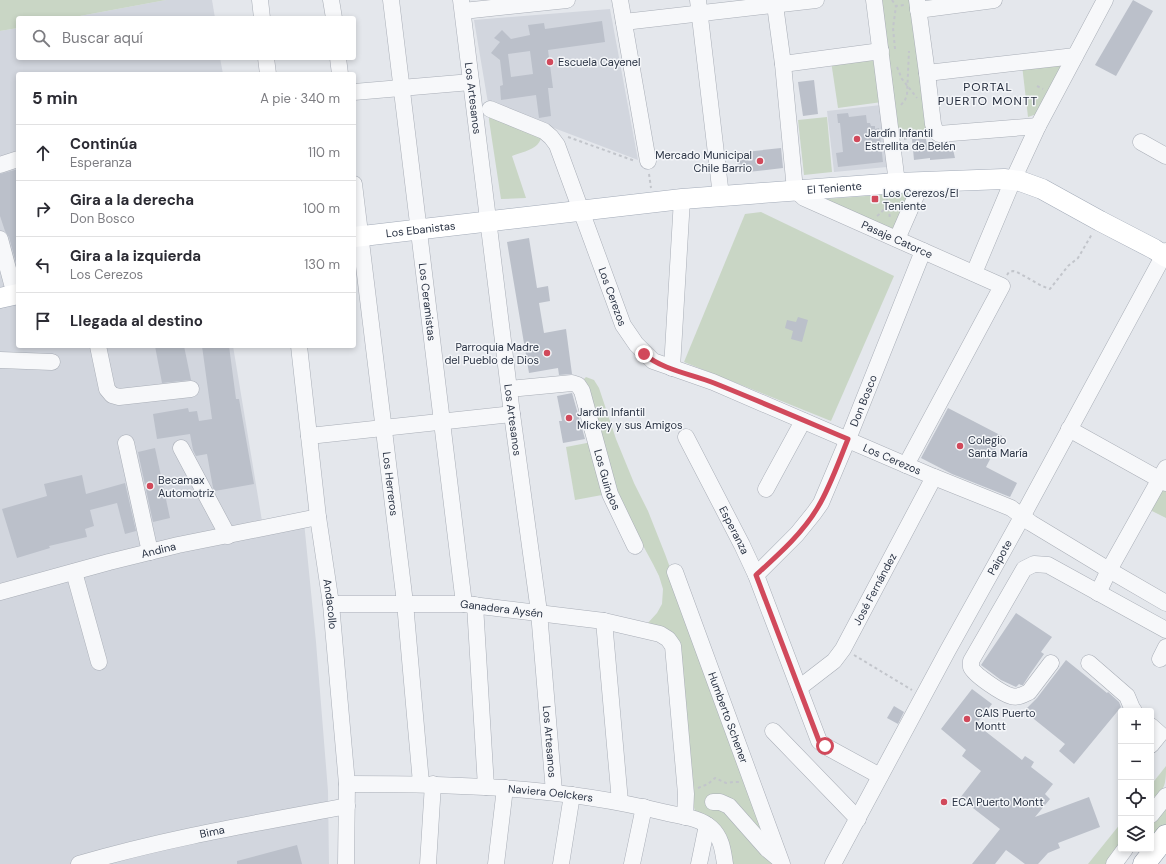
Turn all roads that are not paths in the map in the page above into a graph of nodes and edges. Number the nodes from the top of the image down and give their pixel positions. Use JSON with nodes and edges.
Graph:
{"nodes":[{"id":1,"x":260,"y":0,"type":"edge"},
{"id":2,"x":331,"y":0,"type":"edge"},
{"id":3,"x":391,"y":0,"type":"edge"},
{"id":4,"x":567,"y":0,"type":"edge"},
{"id":5,"x":620,"y":0,"type":"edge"},
{"id":6,"x":816,"y":0,"type":"edge"},
{"id":7,"x":874,"y":0,"type":"edge"},
{"id":8,"x":994,"y":0,"type":"edge"},
{"id":9,"x":1105,"y":0,"type":"edge"},
{"id":10,"x":775,"y":5,"type":"junction"},
{"id":11,"x":911,"y":5,"type":"edge"},
{"id":12,"x":462,"y":6,"type":"edge"},
{"id":13,"x":699,"y":7,"type":"edge"},
{"id":14,"x":262,"y":16,"type":"edge"},
{"id":15,"x":334,"y":16,"type":"edge"},
{"id":16,"x":624,"y":22,"type":"junction"},
{"id":17,"x":888,"y":52,"type":"junction"},
{"id":18,"x":1075,"y":56,"type":"junction"},
{"id":19,"x":266,"y":60,"type":"edge"},
{"id":20,"x":338,"y":60,"type":"edge"},
{"id":21,"x":783,"y":64,"type":"junction"},
{"id":22,"x":268,"y":72,"type":"edge"},
{"id":23,"x":340,"y":72,"type":"edge"},
{"id":24,"x":927,"y":73,"type":"junction"},
{"id":25,"x":471,"y":82,"type":"junction"},
{"id":26,"x":402,"y":88,"type":"junction"},
{"id":27,"x":356,"y":92,"type":"edge"},
{"id":28,"x":490,"y":109,"type":"dead end"},
{"id":29,"x":1038,"y":126,"type":"junction"},
{"id":30,"x":1142,"y":142,"type":"dead end"},
{"id":31,"x":1166,"y":156,"type":"edge"},
{"id":32,"x":16,"y":160,"type":"edge"},
{"id":33,"x":648,"y":164,"type":"road end"},
{"id":34,"x":0,"y":165,"type":"edge"},
{"id":35,"x":1013,"y":180,"type":"junction"},
{"id":36,"x":922,"y":182,"type":"junction"},
{"id":37,"x":795,"y":190,"type":"junction"},
{"id":38,"x":892,"y":191,"type":"junction"},
{"id":39,"x":721,"y":196,"type":"junction"},
{"id":40,"x":682,"y":199,"type":"junction"},
{"id":41,"x":581,"y":210,"type":"junction"},
{"id":42,"x":356,"y":219,"type":"edge"},
{"id":43,"x":488,"y":221,"type":"junction"},
{"id":44,"x":419,"y":230,"type":"junction"},
{"id":45,"x":357,"y":237,"type":"edge"},
{"id":46,"x":0,"y":239,"type":"edge"},
{"id":47,"x":897,"y":239,"type":"junction"},
{"id":48,"x":923,"y":251,"type":"junction"},
{"id":49,"x":1166,"y":254,"type":"edge"},
{"id":50,"x":974,"y":273,"type":"junction"},
{"id":51,"x":11,"y":296,"type":"edge"},
{"id":52,"x":98,"y":348,"type":"edge"},
{"id":53,"x":299,"y":348,"type":"edge"},
{"id":54,"x":0,"y":360,"type":"edge"},
{"id":55,"x":52,"y":362,"type":"dead end"},
{"id":56,"x":672,"y":368,"type":"junction"},
{"id":57,"x":191,"y":388,"type":"dead end"},
{"id":58,"x":509,"y":389,"type":"junction"},
{"id":59,"x":512,"y":414,"type":"junction"},
{"id":60,"x":804,"y":421,"type":"junction"},
{"id":61,"x":442,"y":422,"type":"junction"},
{"id":62,"x":384,"y":428,"type":"junction"},
{"id":63,"x":1069,"y":429,"type":"junction"},
{"id":64,"x":309,"y":436,"type":"junction"},
{"id":65,"x":686,"y":437,"type":"dead end"},
{"id":66,"x":848,"y":439,"type":"junction"},
{"id":67,"x":126,"y":443,"type":"dead end"},
{"id":68,"x":181,"y":448,"type":"dead end"},
{"id":69,"x":906,"y":465,"type":"junction"},
{"id":70,"x":934,"y":477,"type":"junction"},
{"id":71,"x":1164,"y":477,"type":"edge"},
{"id":72,"x":766,"y":489,"type":"dead end"},
{"id":73,"x":318,"y":516,"type":"junction"},
{"id":74,"x":1022,"y":517,"type":"junction"},
{"id":75,"x":228,"y":536,"type":"junction"},
{"id":76,"x":636,"y":546,"type":"dead end"},
{"id":77,"x":150,"y":552,"type":"junction"},
{"id":78,"x":1108,"y":570,"type":"junction"},
{"id":79,"x":74,"y":572,"type":"junction"},
{"id":80,"x":675,"y":572,"type":"dead end"},
{"id":81,"x":756,"y":575,"type":"junction"},
{"id":82,"x":0,"y":592,"type":"edge"},
{"id":83,"x":1098,"y":593,"type":"junction"},
{"id":84,"x":405,"y":603,"type":"junction"},
{"id":85,"x":1166,"y":603,"type":"edge"},
{"id":86,"x":331,"y":604,"type":"junction"},
{"id":87,"x":470,"y":604,"type":"junction"},
{"id":88,"x":539,"y":612,"type":"junction"},
{"id":89,"x":604,"y":621,"type":"junction"},
{"id":90,"x":1166,"y":630,"type":"edge"},
{"id":91,"x":98,"y":662,"type":"dead end"},
{"id":92,"x":1051,"y":663,"type":"dead end"},
{"id":93,"x":1089,"y":663,"type":"dead end"},
{"id":94,"x":799,"y":688,"type":"junction"},
{"id":95,"x":1132,"y":708,"type":"edge"},
{"id":96,"x":1154,"y":729,"type":"edge"},
{"id":97,"x":773,"y":731,"type":"dead end"},
{"id":98,"x":1154,"y":741,"type":"edge"},
{"id":99,"x":880,"y":776,"type":"junction"},
{"id":100,"x":347,"y":784,"type":"junction"},
{"id":101,"x":427,"y":784,"type":"junction"},
{"id":102,"x":486,"y":786,"type":"junction"},
{"id":103,"x":505,"y":788,"type":"junction"},
{"id":104,"x":554,"y":792,"type":"junction"},
{"id":105,"x":572,"y":795,"type":"junction"},
{"id":106,"x":1166,"y":796,"type":"edge"},
{"id":107,"x":620,"y":802,"type":"junction"},
{"id":108,"x":713,"y":802,"type":"dead end"},
{"id":109,"x":347,"y":806,"type":"junction"},
{"id":110,"x":644,"y":807,"type":"junction"},
{"id":111,"x":1154,"y":809,"type":"edge"},
{"id":112,"x":685,"y":817,"type":"junction"},
{"id":113,"x":858,"y":819,"type":"junction"},
{"id":114,"x":707,"y":825,"type":"junction"},
{"id":115,"x":1166,"y":836,"type":"edge"},
{"id":116,"x":1123,"y":852,"type":"edge"},
{"id":117,"x":781,"y":862,"type":"edge"},
{"id":118,"x":79,"y":864,"type":"edge"},
{"id":119,"x":346,"y":864,"type":"edge"},
{"id":120,"x":428,"y":864,"type":"edge"},
{"id":121,"x":496,"y":864,"type":"edge"},
{"id":122,"x":561,"y":864,"type":"edge"},
{"id":123,"x":632,"y":864,"type":"edge"},
{"id":124,"x":699,"y":864,"type":"edge"},
{"id":125,"x":725,"y":864,"type":"edge"},
{"id":126,"x":833,"y":864,"type":"edge"},
{"id":127,"x":1114,"y":864,"type":"edge"},
{"id":128,"x":1144,"y":864,"type":"edge"}],
"edges":[{"from":1,"to":14,"type":"street"},
{"from":2,"to":15,"type":"street"},
{"from":3,"to":26,"type":"street","name":"Los Ceramistas"},
{"from":4,"to":12,"type":"street"},
{"from":5,"to":16,"type":"street"},
{"from":6,"to":10,"type":"street"},
{"from":7,"to":17,"type":"street"},
{"from":8,"to":11,"type":"street"},
{"from":9,"to":18,"type":"street"},
{"from":10,"to":13,"type":"street"},
{"from":10,"to":21,"type":"street"},
{"from":11,"to":24,"type":"street"},
{"from":12,"to":25,"type":"street","name":"Los Artesanos"},
{"from":13,"to":16,"type":"street"},
{"from":13,"to":39,"type":"street"},
{"from":16,"to":33,"type":"street"},
{"from":17,"to":21,"type":"street"},
{"from":17,"to":38,"type":"street"},
{"from":18,"to":24,"type":"street"},
{"from":18,"to":29,"type":"street"},
{"from":19,"to":22,"type":"street"},
{"from":20,"to":23,"type":"street"},
{"from":21,"to":37,"type":"street"},
{"from":24,"to":29,"type":"street"},
{"from":25,"to":26,"type":"street"},
{"from":25,"to":43,"type":"street","name":"Los Artesanos"},
{"from":26,"to":27,"type":"street"},
{"from":26,"to":44,"type":"street","name":"Los Ceramistas"},
{"from":28,"to":41,"type":"street","name":"Los Cerezos"},
{"from":29,"to":35,"type":"street"},
{"from":30,"to":31,"type":"street"},
{"from":32,"to":34,"type":"street"},
{"from":35,"to":36,"type":"main road","name":"El Teniente"},
{"from":35,"to":49,"type":"main road","name":"El Teniente"},
{"from":35,"to":50,"type":"street"},
{"from":36,"to":38,"type":"main road","name":"El Teniente"},
{"from":36,"to":47,"type":"street"},
{"from":37,"to":38,"type":"main road","name":"El Teniente"},
{"from":37,"to":39,"type":"main road","name":"El Teniente"},
{"from":37,"to":47,"type":"street","name":"Pasaje Catorce"},
{"from":39,"to":40,"type":"main road","name":"El Teniente"},
{"from":40,"to":41,"type":"main road","name":"El Teniente"},
{"from":40,"to":56,"type":"street"},
{"from":41,"to":43,"type":"main road","name":"El Teniente"},
{"from":41,"to":56,"type":"street","name":"Los Cerezos"},
{"from":42,"to":45,"type":"street","name":"Los Herreros"},
{"from":43,"to":44,"type":"main road","name":"Los Ebanistas"},
{"from":43,"to":58,"type":"street","name":"Los Artesanos"},
{"from":44,"to":45,"type":"main road","name":"Los Ebanistas"},
{"from":44,"to":61,"type":"street","name":"Los Ceramistas"},
{"from":45,"to":62,"type":"street","name":"Los Herreros"},
{"from":46,"to":51,"type":"street"},
{"from":47,"to":48,"type":"street","name":"Pasaje Catorce"},
{"from":48,"to":50,"type":"street","name":"Pasaje Catorce"},
{"from":48,"to":66,"type":"street","name":"Don Bosco"},
{"from":49,"to":63,"type":"street","name":"Paipote"},
{"from":50,"to":69,"type":"street","name":"Pasaje Catorce"},
{"from":52,"to":57,"type":"street"},
{"from":53,"to":64,"type":"street","name":"Andacollo"},
{"from":54,"to":55,"type":"street"},
{"from":56,"to":60,"type":"street","name":"Los Cerezos"},
{"from":58,"to":59,"type":"street","name":"Los Artesanos"},
{"from":58,"to":76,"type":"street","name":"Los Guindos"},
{"from":59,"to":61,"type":"street"},
{"from":59,"to":88,"type":"street","name":"Los Artesanos"},
{"from":60,"to":66,"type":"street","name":"Los Cerezos"},
{"from":60,"to":72,"type":"street"},
{"from":61,"to":62,"type":"street"},
{"from":61,"to":87,"type":"street","name":"Los Ceramistas"},
{"from":62,"to":64,"type":"street"},
{"from":62,"to":84,"type":"street","name":"Los Herreros"},
{"from":63,"to":71,"type":"street"},
{"from":63,"to":74,"type":"street","name":"Paipote"},
{"from":64,"to":73,"type":"street","name":"Andacollo"},
{"from":65,"to":81,"type":"street","name":"Esperanza"},
{"from":66,"to":69,"type":"street","name":"Los Cerezos"},
{"from":66,"to":81,"type":"street","name":"Don Bosco"},
{"from":67,"to":77,"type":"street"},
{"from":68,"to":75,"type":"street"},
{"from":69,"to":70,"type":"street","name":"Los Cerezos"},
{"from":70,"to":74,"type":"street","name":"Los Cerezos"},
{"from":70,"to":94,"type":"street","name":"José Fernández"},
{"from":71,"to":78,"type":"street"},
{"from":73,"to":75,"type":"street","name":"Andina"},
{"from":73,"to":86,"type":"street","name":"Andacollo"},
{"from":74,"to":78,"type":"street","name":"Los Cerezos"},
{"from":74,"to":99,"type":"street","name":"Paipote"},
{"from":75,"to":77,"type":"street","name":"Andina"},
{"from":77,"to":79,"type":"street","name":"Andina"},
{"from":78,"to":83,"type":"street"},
{"from":78,"to":85,"type":"street","name":"Los Cerezos"},
{"from":79,"to":82,"type":"street","name":"Andina"},
{"from":79,"to":91,"type":"street"},
{"from":80,"to":117,"type":"street","name":"Humberto Schener"},
{"from":81,"to":94,"type":"street","name":"Esperanza"},
{"from":83,"to":90,"type":"street"},
{"from":83,"to":92,"type":"street"},
{"from":84,"to":86,"type":"street","name":"Ganadera Aysén"},
{"from":84,"to":87,"type":"street","name":"Ganadera Aysén"},
{"from":84,"to":101,"type":"street","name":"Los Herreros"},
{"from":86,"to":100,"type":"street","name":"Andacollo"},
{"from":87,"to":88,"type":"street","name":"Ganadera Aysén"},
{"from":87,"to":102,"type":"street","name":"Los Ceramistas"},
{"from":88,"to":89,"type":"street","name":"Ganadera Aysén"},
{"from":88,"to":104,"type":"street","name":"Los Artesanos"},
{"from":89,"to":107,"type":"street"},
{"from":89,"to":112,"type":"street","name":"Ganadera Aysén"},
{"from":93,"to":95,"type":"street"},
{"from":94,"to":99,"type":"street","name":"Esperanza"},
{"from":96,"to":98,"type":"street"},
{"from":97,"to":113,"type":"street"},
{"from":99,"to":113,"type":"street","name":"Paipote"},
{"from":100,"to":101,"type":"street","name":"Naviera Oelckers"},
{"from":100,"to":109,"type":"street","name":"Andacollo"},
{"from":101,"to":102,"type":"street","name":"Naviera Oelckers"},
{"from":101,"to":120,"type":"street","name":"Los Herreros"},
{"from":102,"to":103,"type":"street","name":"Naviera Oelckers"},
{"from":103,"to":104,"type":"street","name":"Naviera Oelckers"},
{"from":103,"to":121,"type":"street"},
{"from":104,"to":105,"type":"street","name":"Naviera Oelckers"},
{"from":105,"to":107,"type":"street","name":"Naviera Oelckers"},
{"from":105,"to":122,"type":"street"},
{"from":106,"to":111,"type":"street"},
{"from":107,"to":110,"type":"street","name":"Naviera Oelckers"},
{"from":108,"to":117,"type":"street"},
{"from":109,"to":118,"type":"street","name":"Bima"},
{"from":109,"to":119,"type":"street","name":"Andacollo"},
{"from":110,"to":112,"type":"street","name":"Naviera Oelckers"},
{"from":110,"to":123,"type":"street"},
{"from":112,"to":114,"type":"street","name":"Naviera Oelckers"},
{"from":113,"to":126,"type":"street","name":"Paipote"},
{"from":114,"to":124,"type":"street"},
{"from":114,"to":125,"type":"street","name":"Naviera Oelckers"},
{"from":115,"to":128,"type":"highway"},
{"from":116,"to":127,"type":"street"}]}
